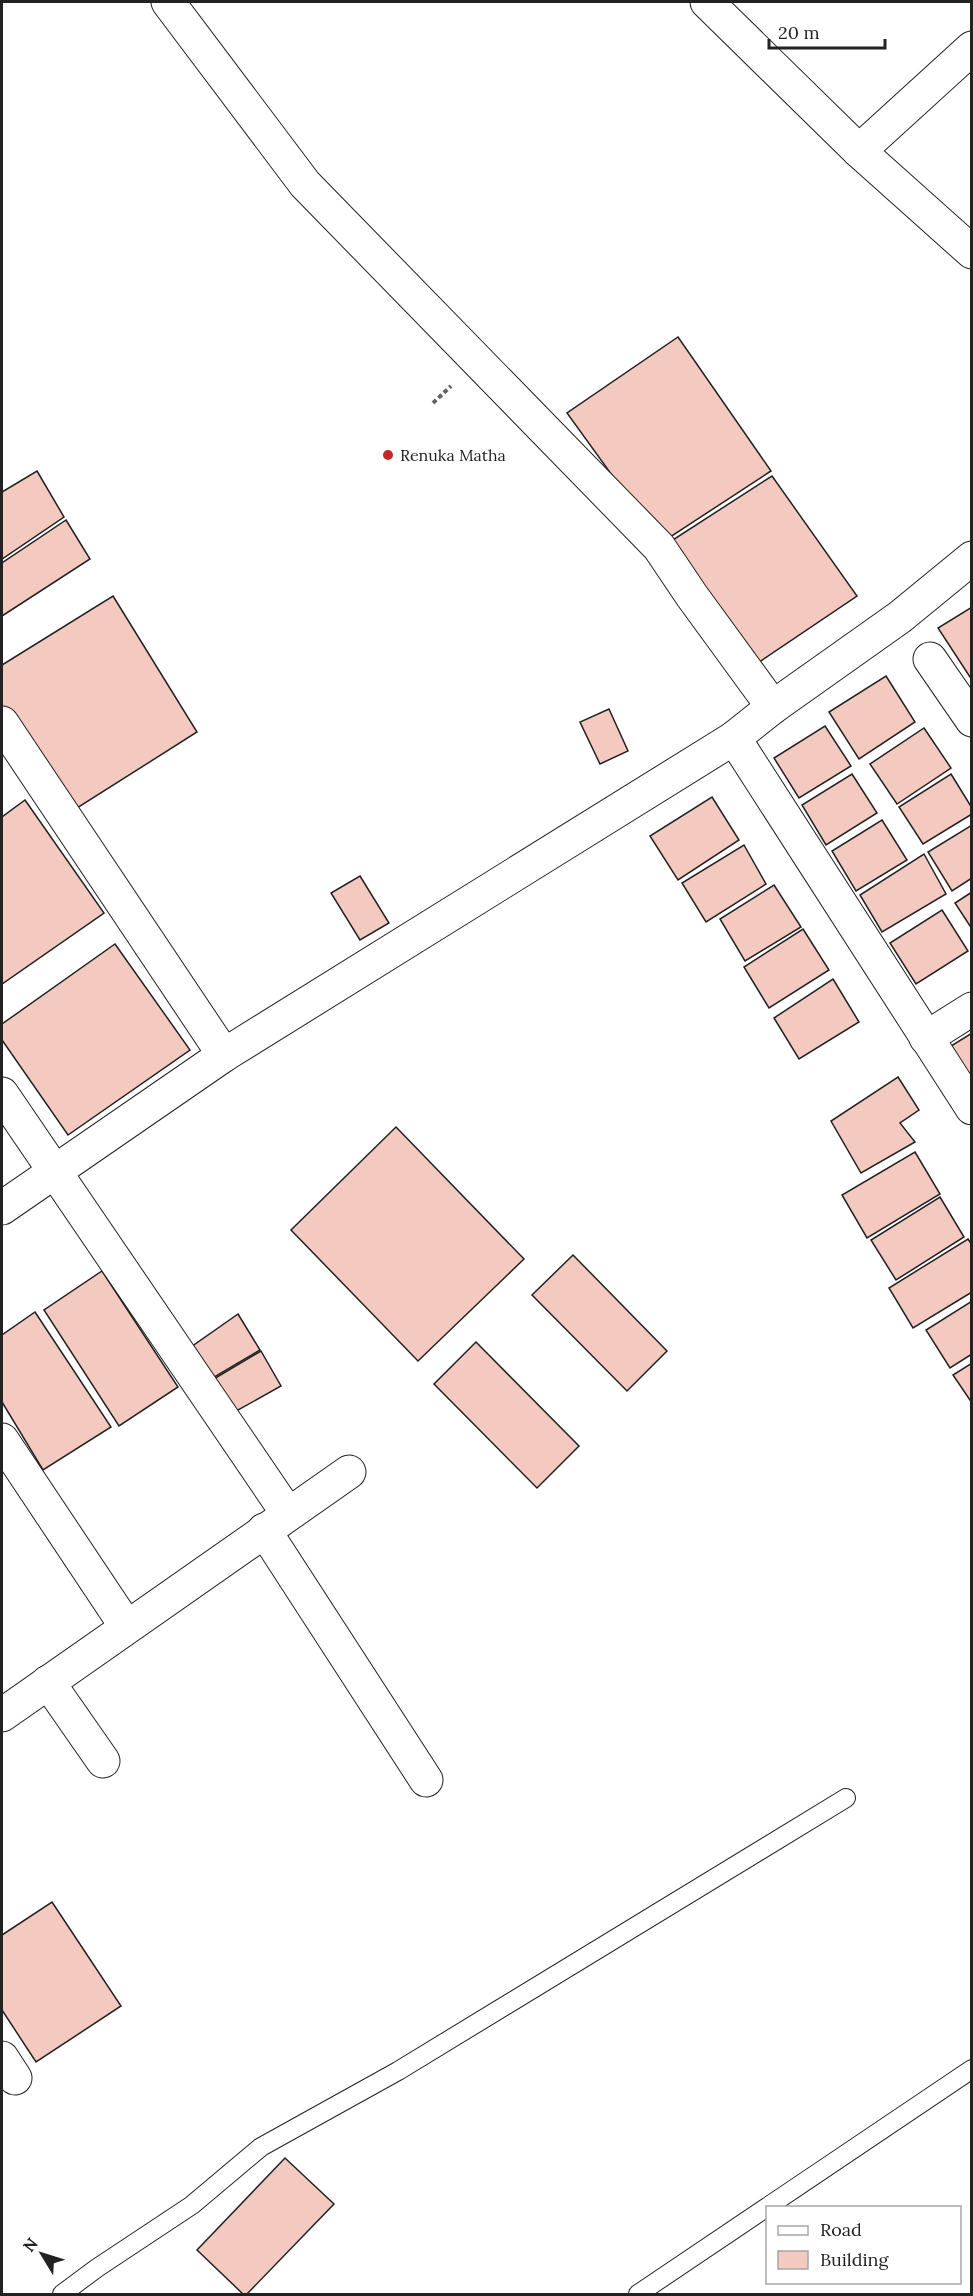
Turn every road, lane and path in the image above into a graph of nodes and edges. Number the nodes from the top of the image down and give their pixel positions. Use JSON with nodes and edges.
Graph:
{"nodes":[{"id":1,"x":168,"y":2,"type":"edge"},
{"id":2,"x":707,"y":2,"type":"edge"},
{"id":3,"x":972,"y":48,"type":"edge"},
{"id":4,"x":859,"y":151,"type":"junction"},
{"id":5,"x":972,"y":252,"type":"edge"},
{"id":6,"x":972,"y":558,"type":"edge"},
{"id":7,"x":930,"y":659,"type":"dead end"},
{"id":8,"x":773,"y":707,"type":"junction"},
{"id":9,"x":972,"y":720,"type":"edge"},
{"id":10,"x":2,"y":723,"type":"edge"},
{"id":11,"x":734,"y":738,"type":"junction"},
{"id":12,"x":972,"y":1009,"type":"edge"},
{"id":13,"x":926,"y":1038,"type":"junction"},
{"id":14,"x":224,"y":1055,"type":"junction"},
{"id":15,"x":2,"y":1094,"type":"edge"},
{"id":16,"x":972,"y":1108,"type":"edge"},
{"id":17,"x":54,"y":1172,"type":"junction"},
{"id":18,"x":2,"y":1208,"type":"edge"},
{"id":19,"x":2,"y":1440,"type":"edge"},
{"id":20,"x":349,"y":1472,"type":"dead end"},
{"id":21,"x":276,"y":1522,"type":"junction"},
{"id":22,"x":126,"y":1626,"type":"junction"},
{"id":23,"x":48,"y":1682,"type":"junction"},
{"id":24,"x":2,"y":1715,"type":"edge"},
{"id":25,"x":103,"y":1761,"type":"dead end"},
{"id":26,"x":426,"y":1780,"type":"dead end"},
{"id":27,"x":846,"y":1798,"type":"dead end"},
{"id":28,"x":972,"y":2069,"type":"edge"},
{"id":29,"x":770,"y":2206,"type":"edge"},
{"id":30,"x":766,"y":2208,"type":"edge"},
{"id":31,"x":62,"y":2295,"type":"edge"},
{"id":32,"x":638,"y":2295,"type":"edge"}],
"edges":[{"from":1,"to":8,"type":"street"},
{"from":2,"to":4,"type":"street"},
{"from":3,"to":4,"type":"street"},
{"from":4,"to":5,"type":"street"},
{"from":6,"to":8,"type":"street"},
{"from":7,"to":9,"type":"street"},
{"from":8,"to":11,"type":"street"},
{"from":10,"to":14,"type":"street"},
{"from":11,"to":13,"type":"street"},
{"from":11,"to":14,"type":"street"},
{"from":12,"to":13,"type":"street"},
{"from":13,"to":16,"type":"street"},
{"from":14,"to":17,"type":"street"},
{"from":15,"to":17,"type":"street"},
{"from":17,"to":18,"type":"street"},
{"from":17,"to":21,"type":"street"},
{"from":19,"to":22,"type":"street"},
{"from":20,"to":21,"type":"street"},
{"from":21,"to":22,"type":"street"},
{"from":21,"to":26,"type":"street"},
{"from":22,"to":23,"type":"street"},
{"from":23,"to":24,"type":"street"},
{"from":23,"to":25,"type":"street"},
{"from":27,"to":31,"type":"lane"},
{"from":28,"to":29,"type":"lane"},
{"from":30,"to":32,"type":"lane"}]}
